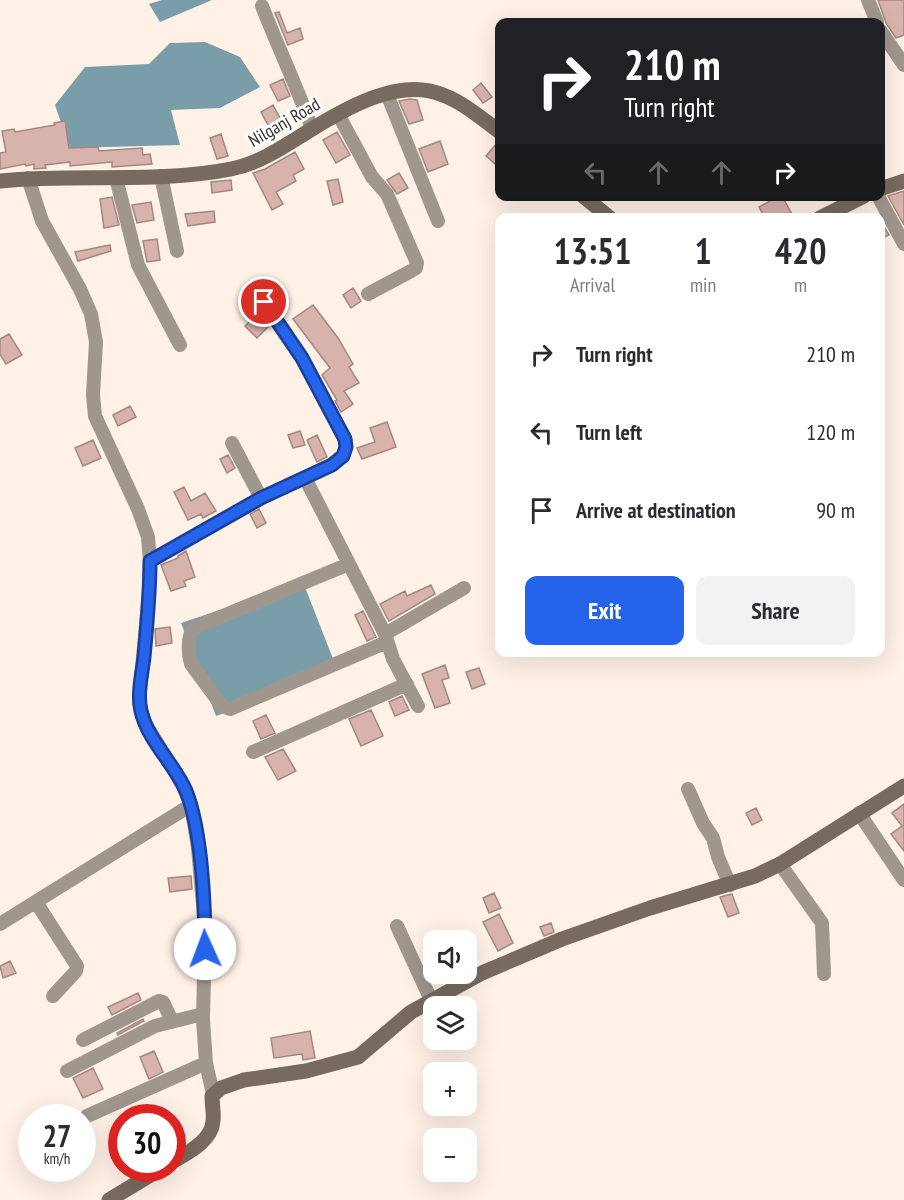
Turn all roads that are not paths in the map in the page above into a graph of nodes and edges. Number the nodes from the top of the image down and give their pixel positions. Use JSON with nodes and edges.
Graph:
{"nodes":[{"id":1,"x":868,"y":0,"type":"edge"},
{"id":2,"x":262,"y":6,"type":"dead end"},
{"id":3,"x":875,"y":18,"type":"edge"},
{"id":4,"x":885,"y":38,"type":"edge"},
{"id":5,"x":904,"y":66,"type":"edge"},
{"id":6,"x":387,"y":94,"type":"junction"},
{"id":7,"x":338,"y":114,"type":"junction"},
{"id":8,"x":495,"y":128,"type":"edge"},
{"id":9,"x":312,"y":129,"type":"junction"},
{"id":10,"x":161,"y":176,"type":"junction"},
{"id":11,"x":27,"y":178,"type":"junction"},
{"id":12,"x":116,"y":178,"type":"junction"},
{"id":13,"x":0,"y":181,"type":"edge"},
{"id":14,"x":904,"y":181,"type":"edge"},
{"id":15,"x":885,"y":187,"type":"edge"},
{"id":16,"x":589,"y":201,"type":"edge"},
{"id":17,"x":854,"y":201,"type":"edge"},
{"id":18,"x":881,"y":201,"type":"edge"},
{"id":19,"x":604,"y":213,"type":"edge"},
{"id":20,"x":830,"y":213,"type":"edge"},
{"id":21,"x":438,"y":221,"type":"dead end"},
{"id":22,"x":904,"y":244,"type":"edge"},
{"id":23,"x":177,"y":251,"type":"dead end"},
{"id":24,"x":368,"y":294,"type":"dead end"},
{"id":25,"x":264,"y":302,"type":"dead end"},
{"id":26,"x":180,"y":345,"type":"dead end"},
{"id":27,"x":232,"y":443,"type":"dead end"},
{"id":28,"x":305,"y":478,"type":"junction"},
{"id":29,"x":261,"y":498,"type":"junction"},
{"id":30,"x":150,"y":561,"type":"junction"},
{"id":31,"x":349,"y":564,"type":"junction"},
{"id":32,"x":464,"y":588,"type":"dead end"},
{"id":33,"x":386,"y":638,"type":"junction"},
{"id":34,"x":407,"y":684,"type":"junction"},
{"id":35,"x":418,"y":706,"type":"dead end"},
{"id":36,"x":254,"y":752,"type":"dead end"},
{"id":37,"x":904,"y":786,"type":"edge"},
{"id":38,"x":688,"y":789,"type":"dead end"},
{"id":39,"x":191,"y":805,"type":"junction"},
{"id":40,"x":859,"y":813,"type":"junction"},
{"id":41,"x":780,"y":864,"type":"junction"},
{"id":42,"x":904,"y":880,"type":"edge"},
{"id":43,"x":730,"y":885,"type":"junction"},
{"id":44,"x":36,"y":902,"type":"junction"},
{"id":45,"x":0,"y":924,"type":"edge"},
{"id":46,"x":397,"y":926,"type":"dead end"},
{"id":47,"x":824,"y":974,"type":"dead end"},
{"id":48,"x":53,"y":996,"type":"dead end"},
{"id":49,"x":429,"y":996,"type":"edge"},
{"id":50,"x":439,"y":996,"type":"edge"},
{"id":51,"x":423,"y":1005,"type":"edge"},
{"id":52,"x":203,"y":1014,"type":"junction"},
{"id":53,"x":172,"y":1022,"type":"junction"},
{"id":54,"x":83,"y":1040,"type":"dead end"},
{"id":55,"x":206,"y":1063,"type":"junction"},
{"id":56,"x":67,"y":1071,"type":"dead end"},
{"id":57,"x":213,"y":1094,"type":"junction"},
{"id":58,"x":96,"y":1112,"type":"edge"},
{"id":59,"x":186,"y":1154,"type":"edge"},
{"id":60,"x":139,"y":1182,"type":"edge"},
{"id":61,"x":109,"y":1200,"type":"edge"}],
"edges":[{"from":1,"to":3,"type":"street"},
{"from":2,"to":9,"type":"street"},
{"from":4,"to":5,"type":"street"},
{"from":6,"to":7,"type":"street","name":"Nilganj Road"},
{"from":6,"to":8,"type":"street","name":"Nilganj Road"},
{"from":6,"to":21,"type":"street"},
{"from":7,"to":9,"type":"street","name":"Nilganj Road"},
{"from":7,"to":24,"type":"street"},
{"from":9,"to":10,"type":"street","name":"Nilganj Road"},
{"from":10,"to":12,"type":"street","name":"Nilganj Road"},
{"from":10,"to":23,"type":"street"},
{"from":11,"to":12,"type":"street","name":"Nilganj Road"},
{"from":11,"to":13,"type":"street","name":"Nilganj Road"},
{"from":11,"to":30,"type":"street"},
{"from":12,"to":26,"type":"street"},
{"from":14,"to":15,"type":"street"},
{"from":16,"to":19,"type":"street"},
{"from":17,"to":20,"type":"street"},
{"from":18,"to":22,"type":"street"},
{"from":25,"to":28,"type":"street"},
{"from":27,"to":29,"type":"street"},
{"from":28,"to":29,"type":"street"},
{"from":28,"to":31,"type":"street"},
{"from":29,"to":30,"type":"street"},
{"from":30,"to":39,"type":"street"},
{"from":31,"to":33,"type":"street"},
{"from":31,"to":33,"type":"street"},
{"from":32,"to":33,"type":"street"},
{"from":33,"to":34,"type":"street"},
{"from":34,"to":35,"type":"street"},
{"from":34,"to":36,"type":"street"},
{"from":37,"to":40,"type":"street"},
{"from":38,"to":43,"type":"street"},
{"from":39,"to":44,"type":"street"},
{"from":39,"to":52,"type":"street"},
{"from":40,"to":41,"type":"street"},
{"from":40,"to":42,"type":"street"},
{"from":41,"to":43,"type":"street"},
{"from":41,"to":47,"type":"street"},
{"from":43,"to":50,"type":"street"},
{"from":44,"to":45,"type":"street"},
{"from":44,"to":48,"type":"street"},
{"from":46,"to":49,"type":"street"},
{"from":51,"to":57,"type":"street"},
{"from":52,"to":53,"type":"street"},
{"from":52,"to":55,"type":"street"},
{"from":53,"to":54,"type":"street"},
{"from":53,"to":56,"type":"street"},
{"from":55,"to":57,"type":"street"},
{"from":55,"to":58,"type":"street"},
{"from":57,"to":59,"type":"street"},
{"from":60,"to":61,"type":"street"}]}
